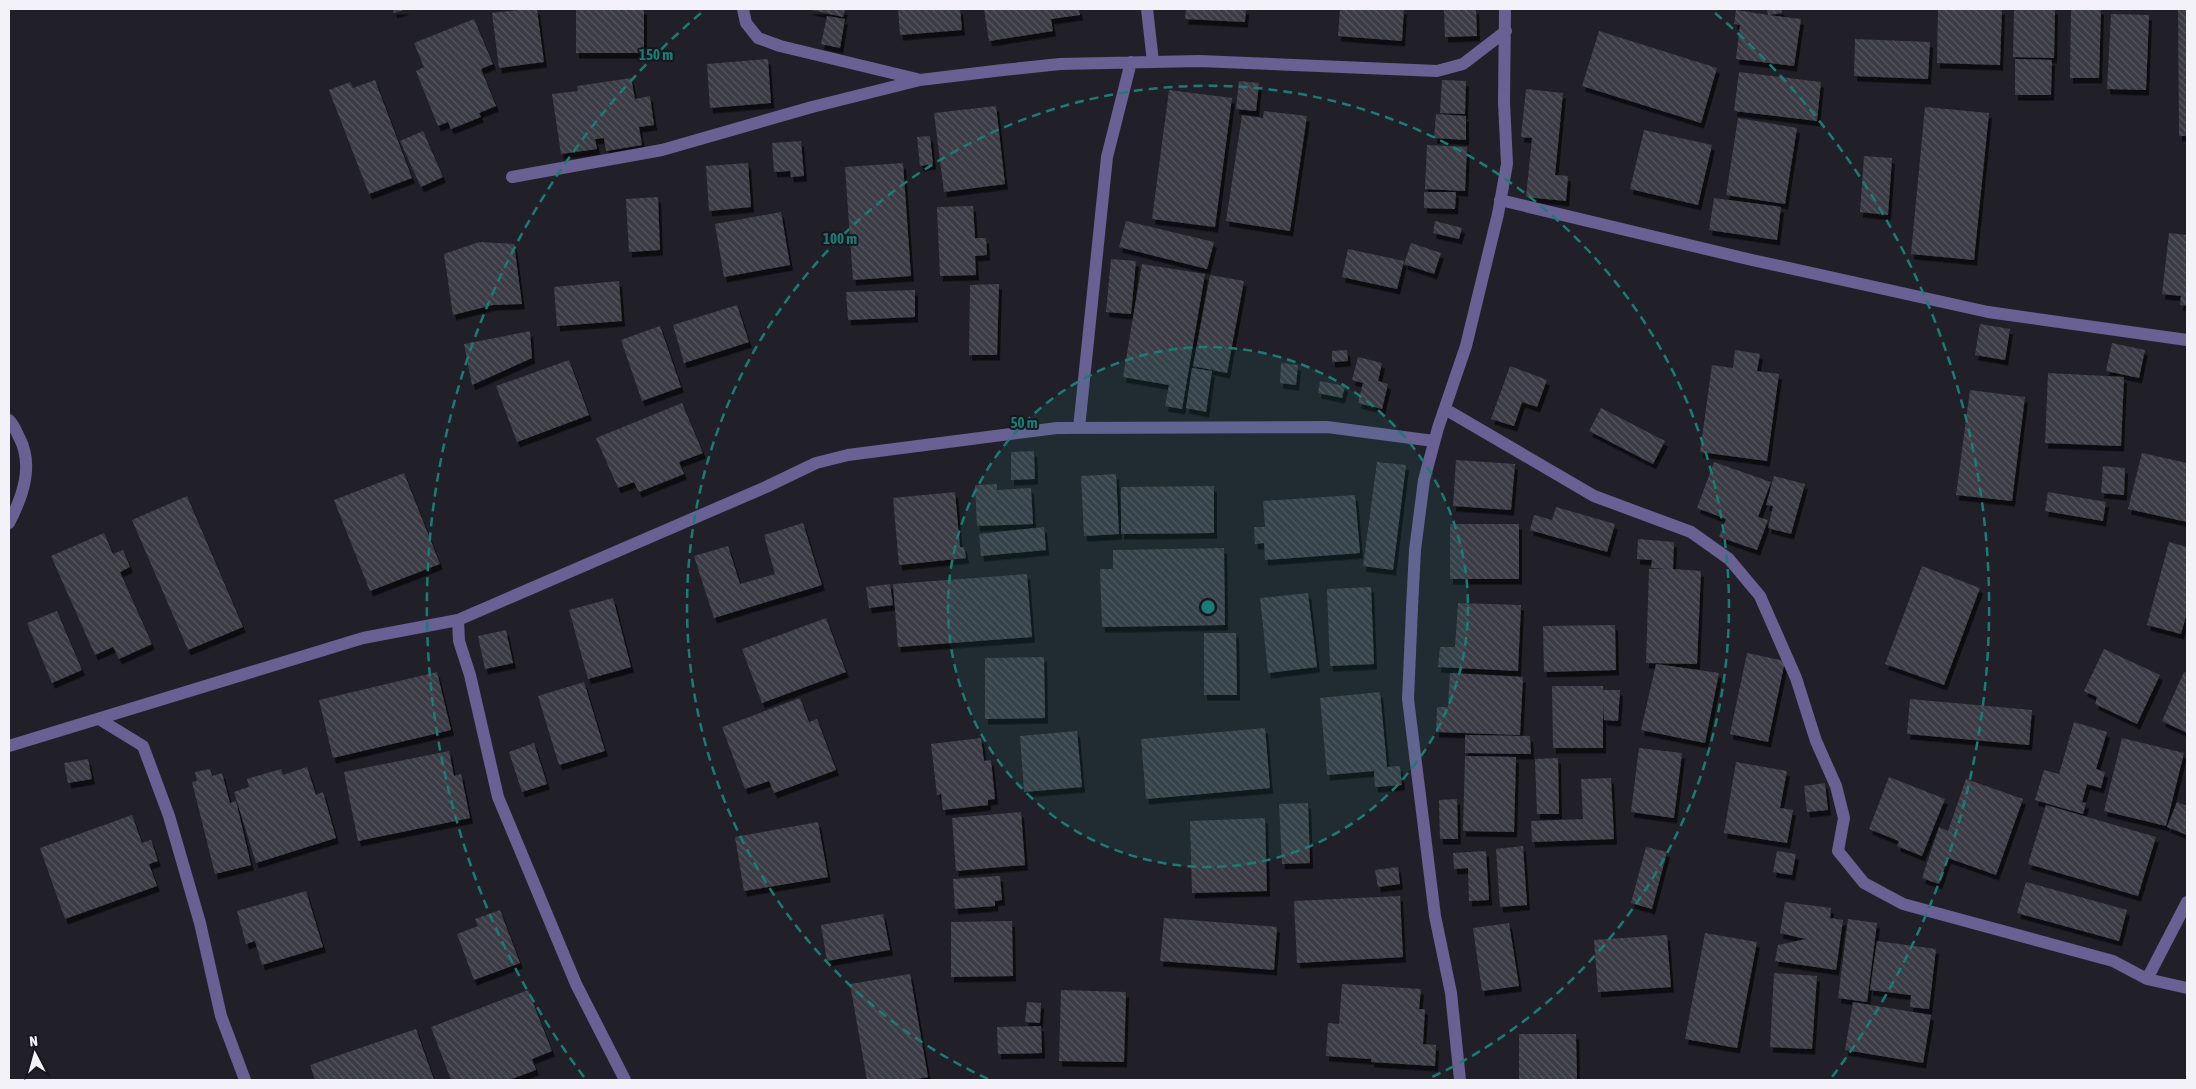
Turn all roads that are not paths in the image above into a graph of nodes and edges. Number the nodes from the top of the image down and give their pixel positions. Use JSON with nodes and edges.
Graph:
{"nodes":[{"id":1,"x":743,"y":9,"type":"edge"},
{"id":2,"x":1147,"y":9,"type":"edge"},
{"id":3,"x":1505,"y":9,"type":"edge"},
{"id":4,"x":1506,"y":31,"type":"junction"},
{"id":5,"x":1131,"y":62,"type":"junction"},
{"id":6,"x":1153,"y":62,"type":"junction"},
{"id":7,"x":920,"y":80,"type":"junction"},
{"id":8,"x":512,"y":177,"type":"dead end"},
{"id":9,"x":1500,"y":200,"type":"junction"},
{"id":10,"x":2187,"y":340,"type":"edge"},
{"id":11,"x":1445,"y":409,"type":"junction"},
{"id":12,"x":9,"y":420,"type":"edge"},
{"id":13,"x":1078,"y":428,"type":"junction"},
{"id":14,"x":1434,"y":441,"type":"junction"},
{"id":15,"x":9,"y":523,"type":"edge"},
{"id":16,"x":458,"y":620,"type":"junction"},
{"id":17,"x":99,"y":719,"type":"junction"},
{"id":18,"x":9,"y":746,"type":"edge"},
{"id":19,"x":2187,"y":902,"type":"edge"},
{"id":20,"x":2147,"y":979,"type":"junction"},
{"id":21,"x":2187,"y":988,"type":"edge"},
{"id":22,"x":245,"y":1080,"type":"edge"},
{"id":23,"x":625,"y":1080,"type":"edge"},
{"id":24,"x":1460,"y":1080,"type":"edge"}],
"edges":[{"from":1,"to":7,"type":"street"},
{"from":2,"to":6,"type":"street"},
{"from":3,"to":4,"type":"street"},
{"from":4,"to":6,"type":"street"},
{"from":4,"to":9,"type":"street"},
{"from":5,"to":6,"type":"street"},
{"from":5,"to":7,"type":"street"},
{"from":5,"to":13,"type":"street"},
{"from":7,"to":8,"type":"street"},
{"from":9,"to":10,"type":"street"},
{"from":9,"to":11,"type":"street"},
{"from":11,"to":14,"type":"street"},
{"from":11,"to":20,"type":"street"},
{"from":12,"to":15,"type":"street"},
{"from":13,"to":14,"type":"street"},
{"from":13,"to":16,"type":"street"},
{"from":14,"to":24,"type":"street"},
{"from":16,"to":17,"type":"street"},
{"from":16,"to":23,"type":"street"},
{"from":17,"to":18,"type":"street"},
{"from":17,"to":22,"type":"street"},
{"from":19,"to":20,"type":"street"},
{"from":20,"to":21,"type":"street"}]}
